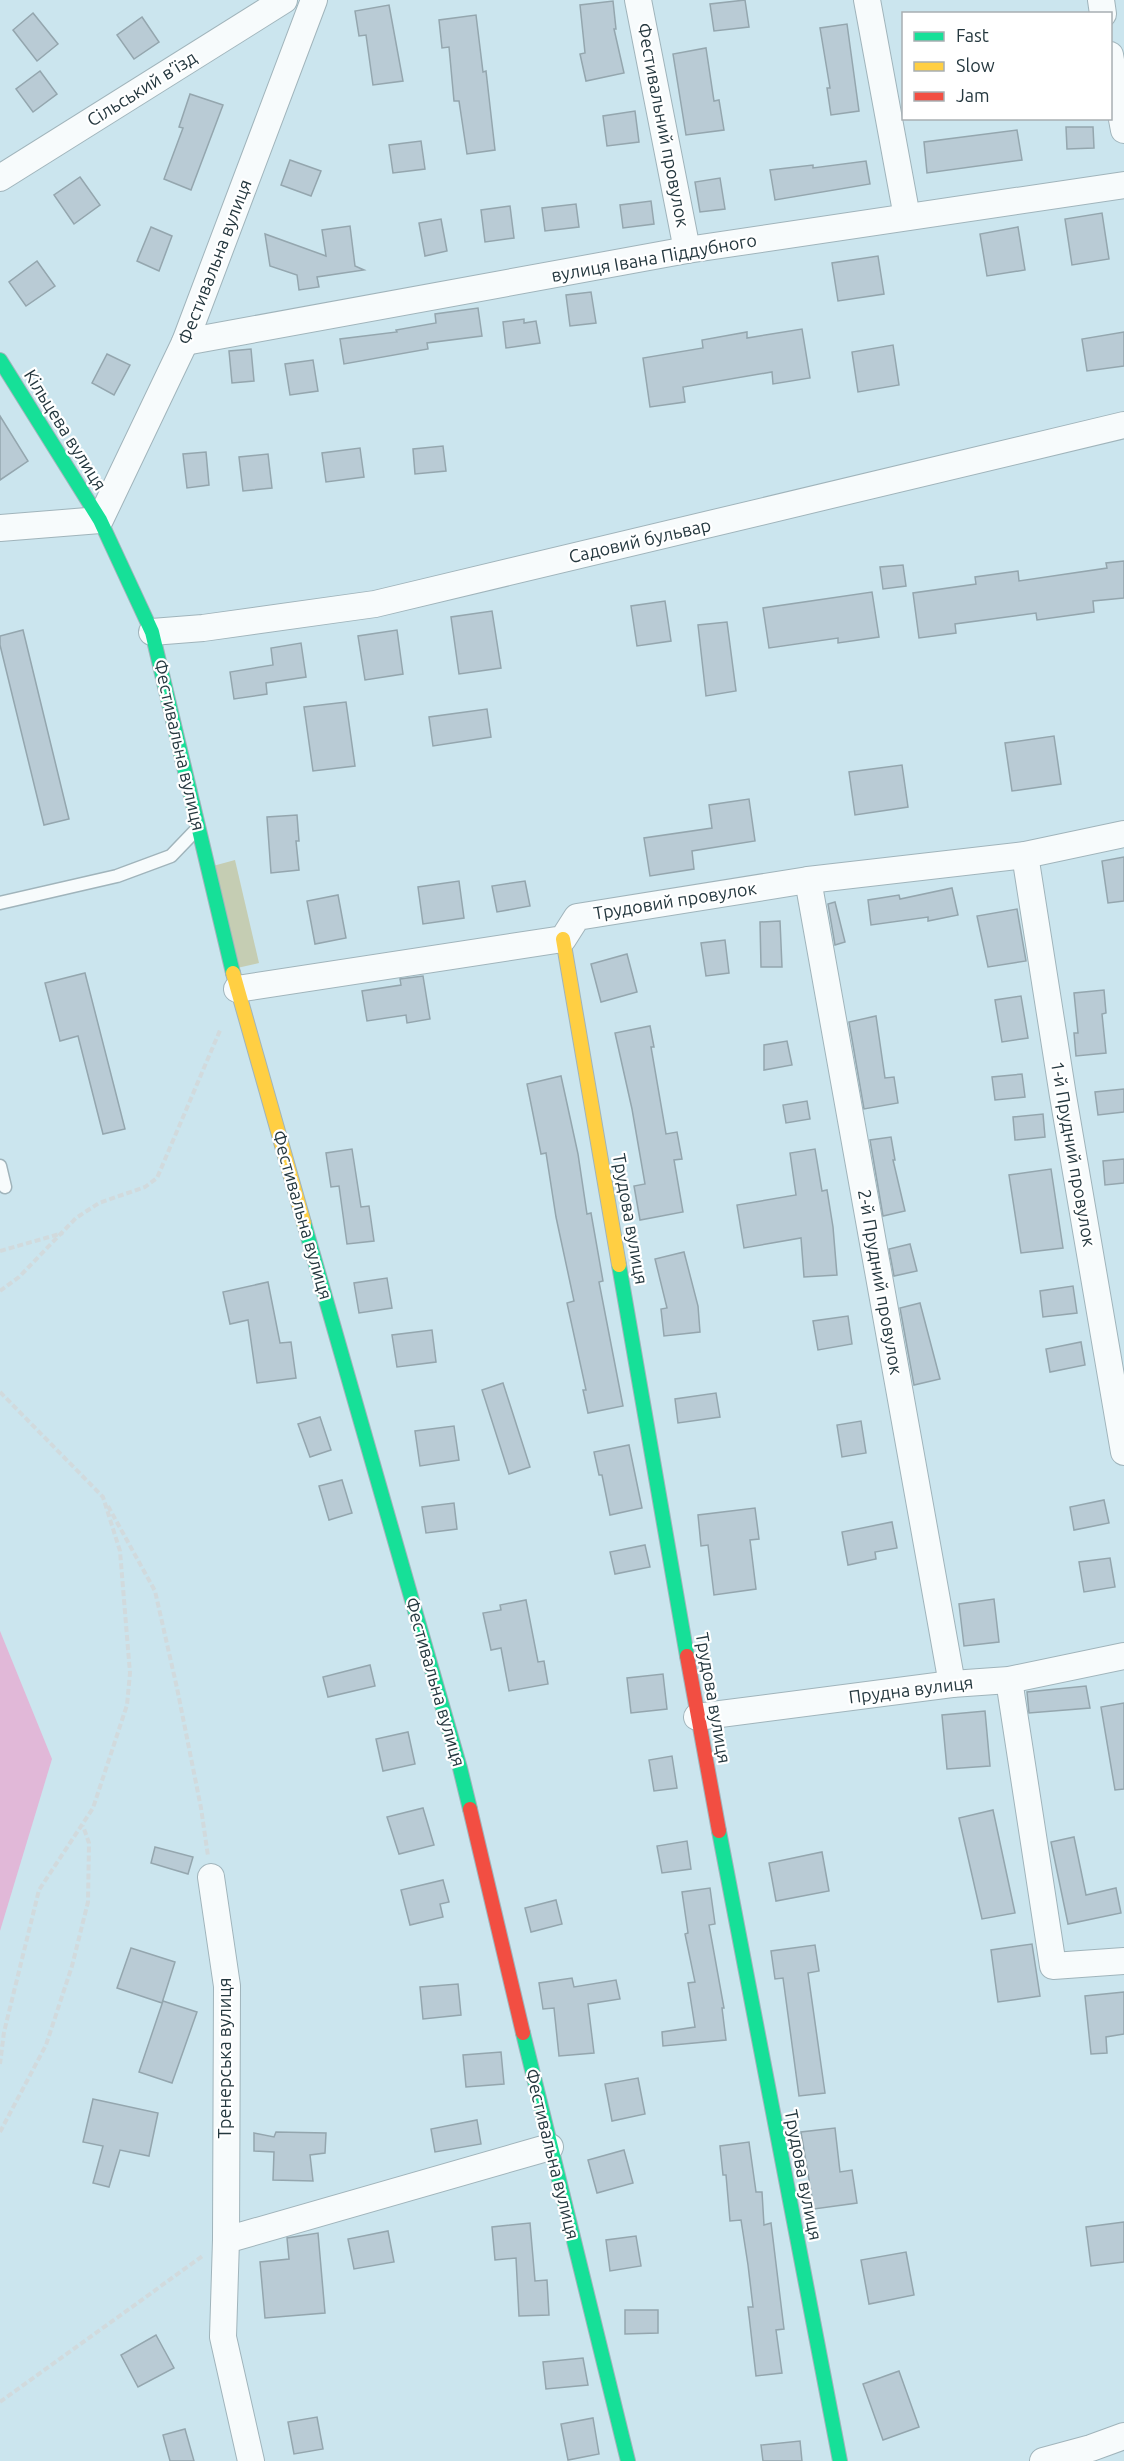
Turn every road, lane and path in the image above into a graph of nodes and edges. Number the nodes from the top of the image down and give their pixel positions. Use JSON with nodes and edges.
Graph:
{"nodes":[{"id":1,"x":284,"y":0,"type":"edge"},
{"id":2,"x":314,"y":0,"type":"edge"},
{"id":3,"x":639,"y":0,"type":"edge"},
{"id":4,"x":867,"y":0,"type":"edge"},
{"id":5,"x":1112,"y":66,"type":"edge"},
{"id":6,"x":1124,"y":130,"type":"edge"},
{"id":7,"x":0,"y":178,"type":"edge"},
{"id":8,"x":1124,"y":185,"type":"edge"},
{"id":9,"x":907,"y":217,"type":"junction"},
{"id":10,"x":687,"y":250,"type":"junction"},
{"id":11,"x":185,"y":342,"type":"junction"},
{"id":12,"x":0,"y":360,"type":"edge"},
{"id":13,"x":1124,"y":425,"type":"edge"},
{"id":14,"x":100,"y":520,"type":"junction"},
{"id":15,"x":0,"y":528,"type":"edge"},
{"id":16,"x":152,"y":632,"type":"junction"},
{"id":17,"x":198,"y":828,"type":"junction"},
{"id":18,"x":1124,"y":834,"type":"edge"},
{"id":19,"x":1024,"y":855,"type":"junction"},
{"id":20,"x":808,"y":880,"type":"junction"},
{"id":21,"x":0,"y":903,"type":"edge"},
{"id":22,"x":563,"y":939,"type":"junction"},
{"id":23,"x":237,"y":989,"type":"junction"},
{"id":24,"x":0,"y":1166,"type":"edge"},
{"id":25,"x":5,"y":1187,"type":"dead end"},
{"id":26,"x":64,"y":1232,"type":"junction"},
{"id":27,"x":0,"y":1251,"type":"edge"},
{"id":28,"x":0,"y":1291,"type":"edge"},
{"id":29,"x":0,"y":1392,"type":"edge"},
{"id":30,"x":1124,"y":1452,"type":"edge"},
{"id":31,"x":103,"y":1497,"type":"junction"},
{"id":32,"x":1124,"y":1656,"type":"edge"},
{"id":33,"x":1009,"y":1680,"type":"junction"},
{"id":34,"x":952,"y":1684,"type":"junction"},
{"id":35,"x":697,"y":1717,"type":"junction"},
{"id":36,"x":82,"y":1825,"type":"junction"},
{"id":37,"x":211,"y":1877,"type":"joint"},
{"id":38,"x":1124,"y":1961,"type":"edge"},
{"id":39,"x":0,"y":2064,"type":"edge"},
{"id":40,"x":0,"y":2132,"type":"edge"},
{"id":41,"x":550,"y":2147,"type":"junction"},
{"id":42,"x":226,"y":2240,"type":"junction"},
{"id":43,"x":0,"y":2402,"type":"edge"},
{"id":44,"x":1124,"y":2436,"type":"edge"},
{"id":45,"x":251,"y":2461,"type":"edge"},
{"id":46,"x":628,"y":2461,"type":"edge"},
{"id":47,"x":840,"y":2461,"type":"edge"},
{"id":48,"x":1043,"y":2461,"type":"edge"}],
"edges":[{"from":1,"to":7,"type":"street","name":"Сільський в’їзд"},
{"from":2,"to":11,"type":"street","name":"Фестивальна вулиця"},
{"from":3,"to":10,"type":"street","name":"Фестивальний провулок"},
{"from":4,"to":9,"type":"street"},
{"from":5,"to":6,"type":"street"},
{"from":8,"to":9,"type":"street","name":"вулиця Івана Піддубного"},
{"from":9,"to":10,"type":"street","name":"вулиця Івана Піддубного"},
{"from":10,"to":11,"type":"street","name":"вулиця Івана Піддубного"},
{"from":11,"to":14,"type":"street","name":"Фестивальна вулиця"},
{"from":12,"to":14,"type":"street","name":"Кільцева вулиця"},
{"from":13,"to":16,"type":"street","name":"Садовий бульвар"},
{"from":14,"to":15,"type":"street"},
{"from":14,"to":16,"type":"street","name":"Фестивальна вулиця"},
{"from":16,"to":17,"type":"street","name":"Фестивальна вулиця"},
{"from":17,"to":21,"type":"lane"},
{"from":17,"to":23,"type":"street","name":"Фестивальна вулиця"},
{"from":18,"to":19,"type":"street","name":"Трудовий провулок"},
{"from":19,"to":20,"type":"street","name":"Трудовий провулок"},
{"from":19,"to":30,"type":"street","name":"1-й Прудний провулок"},
{"from":20,"to":22,"type":"street","name":"Трудовий провулок"},
{"from":20,"to":34,"type":"street","name":"2-й Прудний провулок"},
{"from":22,"to":23,"type":"street"},
{"from":22,"to":35,"type":"street","name":"Трудова вулиця"},
{"from":23,"to":26,"type":"path"},
{"from":23,"to":41,"type":"street","name":"Фестивальна вулиця"},
{"from":24,"to":25,"type":"lane"},
{"from":26,"to":27,"type":"path"},
{"from":26,"to":28,"type":"path"},
{"from":29,"to":31,"type":"path"},
{"from":31,"to":36,"type":"path"},
{"from":31,"to":37,"type":"path"},
{"from":32,"to":33,"type":"street","name":"Прудна вулиця"},
{"from":33,"to":34,"type":"street","name":"Прудна вулиця"},
{"from":33,"to":38,"type":"street"},
{"from":34,"to":35,"type":"street","name":"Прудна вулиця"},
{"from":35,"to":47,"type":"street","name":"Трудова вулиця"},
{"from":36,"to":39,"type":"path"},
{"from":36,"to":40,"type":"path"},
{"from":37,"to":42,"type":"street","name":"Тренерська вулиця"},
{"from":41,"to":42,"type":"street"},
{"from":41,"to":46,"type":"street","name":"Фестивальна вулиця"},
{"from":42,"to":43,"type":"path"},
{"from":42,"to":45,"type":"street","name":"Тренерська вулиця"},
{"from":44,"to":48,"type":"street"}]}
